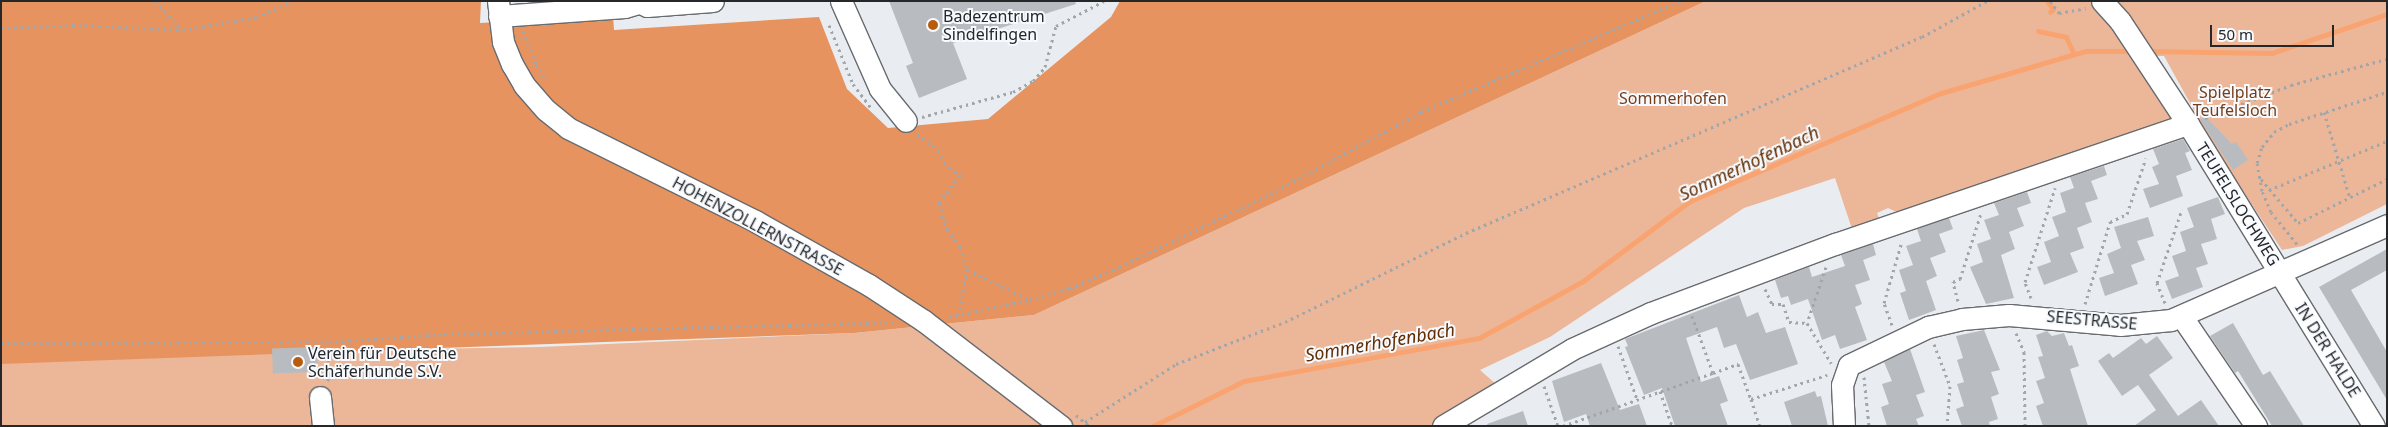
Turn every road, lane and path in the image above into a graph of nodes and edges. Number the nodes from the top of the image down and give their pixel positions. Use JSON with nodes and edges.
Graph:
{"nodes":[{"id":1,"x":155,"y":1,"type":"edge"},
{"id":2,"x":292,"y":1,"type":"edge"},
{"id":3,"x":713,"y":1,"type":"edge"},
{"id":4,"x":841,"y":1,"type":"edge"},
{"id":5,"x":1104,"y":1,"type":"edge"},
{"id":6,"x":1680,"y":1,"type":"edge"},
{"id":7,"x":1987,"y":1,"type":"edge"},
{"id":8,"x":2050,"y":1,"type":"edge"},
{"id":9,"x":637,"y":2,"type":"edge"},
{"id":10,"x":2104,"y":3,"type":"edge"},
{"id":11,"x":499,"y":8,"type":"edge"},
{"id":12,"x":520,"y":14,"type":"junction"},
{"id":13,"x":1,"y":28,"type":"edge"},
{"id":14,"x":183,"y":30,"type":"junction"},
{"id":15,"x":2387,"y":59,"type":"edge"},
{"id":16,"x":551,"y":86,"type":"dead end"},
{"id":17,"x":2387,"y":92,"type":"edge"},
{"id":18,"x":2324,"y":112,"type":"junction"},
{"id":19,"x":906,"y":121,"type":"joint"},
{"id":20,"x":2188,"y":124,"type":"junction"},
{"id":21,"x":2148,"y":138,"type":"junction"},
{"id":22,"x":924,"y":141,"type":"dead end"},
{"id":23,"x":2387,"y":141,"type":"edge"},
{"id":24,"x":2338,"y":159,"type":"junction"},
{"id":25,"x":2058,"y":169,"type":"junction"},
{"id":26,"x":2260,"y":176,"type":"junction"},
{"id":27,"x":2387,"y":179,"type":"edge"},
{"id":28,"x":2269,"y":190,"type":"junction"},
{"id":29,"x":1982,"y":195,"type":"junction"},
{"id":30,"x":2350,"y":198,"type":"junction"},
{"id":31,"x":2182,"y":209,"type":"dead end"},
{"id":32,"x":1900,"y":222,"type":"junction"},
{"id":33,"x":2387,"y":225,"type":"edge"},
{"id":34,"x":1827,"y":247,"type":"junction"},
{"id":35,"x":2310,"y":260,"type":"junction"},
{"id":36,"x":966,"y":269,"type":"junction"},
{"id":37,"x":2281,"y":273,"type":"junction"},
{"id":38,"x":1763,"y":284,"type":"dead end"},
{"id":39,"x":1029,"y":300,"type":"junction"},
{"id":40,"x":940,"y":312,"type":"dead end"},
{"id":41,"x":1691,"y":312,"type":"dead end"},
{"id":42,"x":2009,"y":315,"type":"junction"},
{"id":43,"x":958,"y":316,"type":"junction"},
{"id":44,"x":2037,"y":316,"type":"junction"},
{"id":45,"x":1962,"y":319,"type":"junction"},
{"id":46,"x":2177,"y":319,"type":"junction"},
{"id":47,"x":894,"y":322,"type":"dead end"},
{"id":48,"x":2081,"y":322,"type":"junction"},
{"id":49,"x":1807,"y":323,"type":"junction"},
{"id":50,"x":1928,"y":327,"type":"junction"},
{"id":51,"x":1616,"y":340,"type":"dead end"},
{"id":52,"x":1897,"y":340,"type":"junction"},
{"id":53,"x":328,"y":342,"type":"junction"},
{"id":54,"x":1,"y":343,"type":"edge"},
{"id":55,"x":329,"y":363,"type":"dead end"},
{"id":56,"x":1713,"y":373,"type":"junction"},
{"id":57,"x":1844,"y":373,"type":"junction"},
{"id":58,"x":1542,"y":381,"type":"dead end"},
{"id":59,"x":1867,"y":386,"type":"dead end"},
{"id":60,"x":1660,"y":391,"type":"junction"},
{"id":61,"x":320,"y":397,"type":"dead end"},
{"id":62,"x":1751,"y":399,"type":"junction"},
{"id":63,"x":1637,"y":400,"type":"junction"},
{"id":64,"x":1579,"y":420,"type":"junction"},
{"id":65,"x":323,"y":426,"type":"edge"},
{"id":66,"x":1061,"y":426,"type":"edge"},
{"id":67,"x":1089,"y":426,"type":"edge"},
{"id":68,"x":1443,"y":426,"type":"edge"},
{"id":69,"x":1558,"y":426,"type":"edge"},
{"id":70,"x":1563,"y":426,"type":"edge"},
{"id":71,"x":1581,"y":426,"type":"edge"},
{"id":72,"x":1672,"y":426,"type":"edge"},
{"id":73,"x":1760,"y":426,"type":"edge"},
{"id":74,"x":1844,"y":426,"type":"edge"},
{"id":75,"x":1869,"y":426,"type":"edge"},
{"id":76,"x":1947,"y":426,"type":"edge"},
{"id":77,"x":2025,"y":426,"type":"edge"},
{"id":78,"x":2256,"y":426,"type":"edge"},
{"id":79,"x":2374,"y":426,"type":"edge"}],
"edges":[{"from":1,"to":14,"type":"path"},
{"from":2,"to":14,"type":"path"},
{"from":3,"to":9,"type":"street"},
{"from":4,"to":19,"type":"street"},
{"from":5,"to":19,"type":"path"},
{"from":6,"to":39,"type":"path"},
{"from":7,"to":67,"type":"path"},
{"from":8,"to":10,"type":"path"},
{"from":9,"to":12,"type":"street"},
{"from":10,"to":20,"type":"street","name":"TEUFELSLOCHWEG"},
{"from":11,"to":12,"type":"street"},
{"from":11,"to":66,"type":"street","name":"HOHENZOLLERNSTRASSE"},
{"from":12,"to":16,"type":"path"},
{"from":13,"to":14,"type":"path"},
{"from":15,"to":20,"type":"path"},
{"from":17,"to":18,"type":"path"},
{"from":18,"to":24,"type":"path"},
{"from":18,"to":26,"type":"path"},
{"from":20,"to":21,"type":"street"},
{"from":20,"to":37,"type":"street","name":"TEUFELSLOCHWEG"},
{"from":21,"to":25,"type":"street"},
{"from":21,"to":48,"type":"path"},
{"from":22,"to":36,"type":"path"},
{"from":23,"to":24,"type":"path"},
{"from":24,"to":28,"type":"path"},
{"from":24,"to":30,"type":"path"},
{"from":25,"to":29,"type":"street"},
{"from":25,"to":44,"type":"path"},
{"from":26,"to":28,"type":"path"},
{"from":26,"to":35,"type":"path"},
{"from":27,"to":30,"type":"path"},
{"from":28,"to":30,"type":"path"},
{"from":29,"to":32,"type":"street"},
{"from":29,"to":45,"type":"path"},
{"from":31,"to":46,"type":"path"},
{"from":32,"to":34,"type":"street"},
{"from":32,"to":52,"type":"path"},
{"from":33,"to":35,"type":"street","name":"SEESTRASSE"},
{"from":34,"to":49,"type":"path"},
{"from":34,"to":68,"type":"street"},
{"from":35,"to":37,"type":"street","name":"SEESTRASSE"},
{"from":36,"to":39,"type":"path"},
{"from":36,"to":43,"type":"path"},
{"from":37,"to":46,"type":"street","name":"SEESTRASSE"},
{"from":37,"to":79,"type":"street","name":"IN DER HALDE"},
{"from":38,"to":49,"type":"path"},
{"from":39,"to":43,"type":"path"},
{"from":40,"to":43,"type":"path"},
{"from":41,"to":56,"type":"path"},
{"from":42,"to":44,"type":"street","name":"SEESTRASSE"},
{"from":42,"to":45,"type":"street","name":"SEESTRASSE"},
{"from":42,"to":77,"type":"path"},
{"from":44,"to":48,"type":"street","name":"SEESTRASSE"},
{"from":45,"to":50,"type":"street","name":"SEESTRASSE"},
{"from":46,"to":48,"type":"street","name":"SEESTRASSE"},
{"from":46,"to":78,"type":"street"},
{"from":47,"to":53,"type":"path"},
{"from":49,"to":57,"type":"path"},
{"from":50,"to":52,"type":"street","name":"SEESTRASSE"},
{"from":50,"to":76,"type":"path"},
{"from":51,"to":63,"type":"path"},
{"from":52,"to":57,"type":"street","name":"SEESTRASSE"},
{"from":53,"to":54,"type":"path"},
{"from":53,"to":55,"type":"path"},
{"from":56,"to":60,"type":"path"},
{"from":56,"to":62,"type":"path"},
{"from":57,"to":62,"type":"path"},
{"from":57,"to":74,"type":"street"},
{"from":58,"to":69,"type":"path"},
{"from":59,"to":75,"type":"path"},
{"from":60,"to":63,"type":"path"},
{"from":60,"to":72,"type":"path"},
{"from":61,"to":65,"type":"street"},
{"from":62,"to":73,"type":"path"},
{"from":63,"to":64,"type":"path"},
{"from":64,"to":70,"type":"path"},
{"from":64,"to":71,"type":"path"}]}
